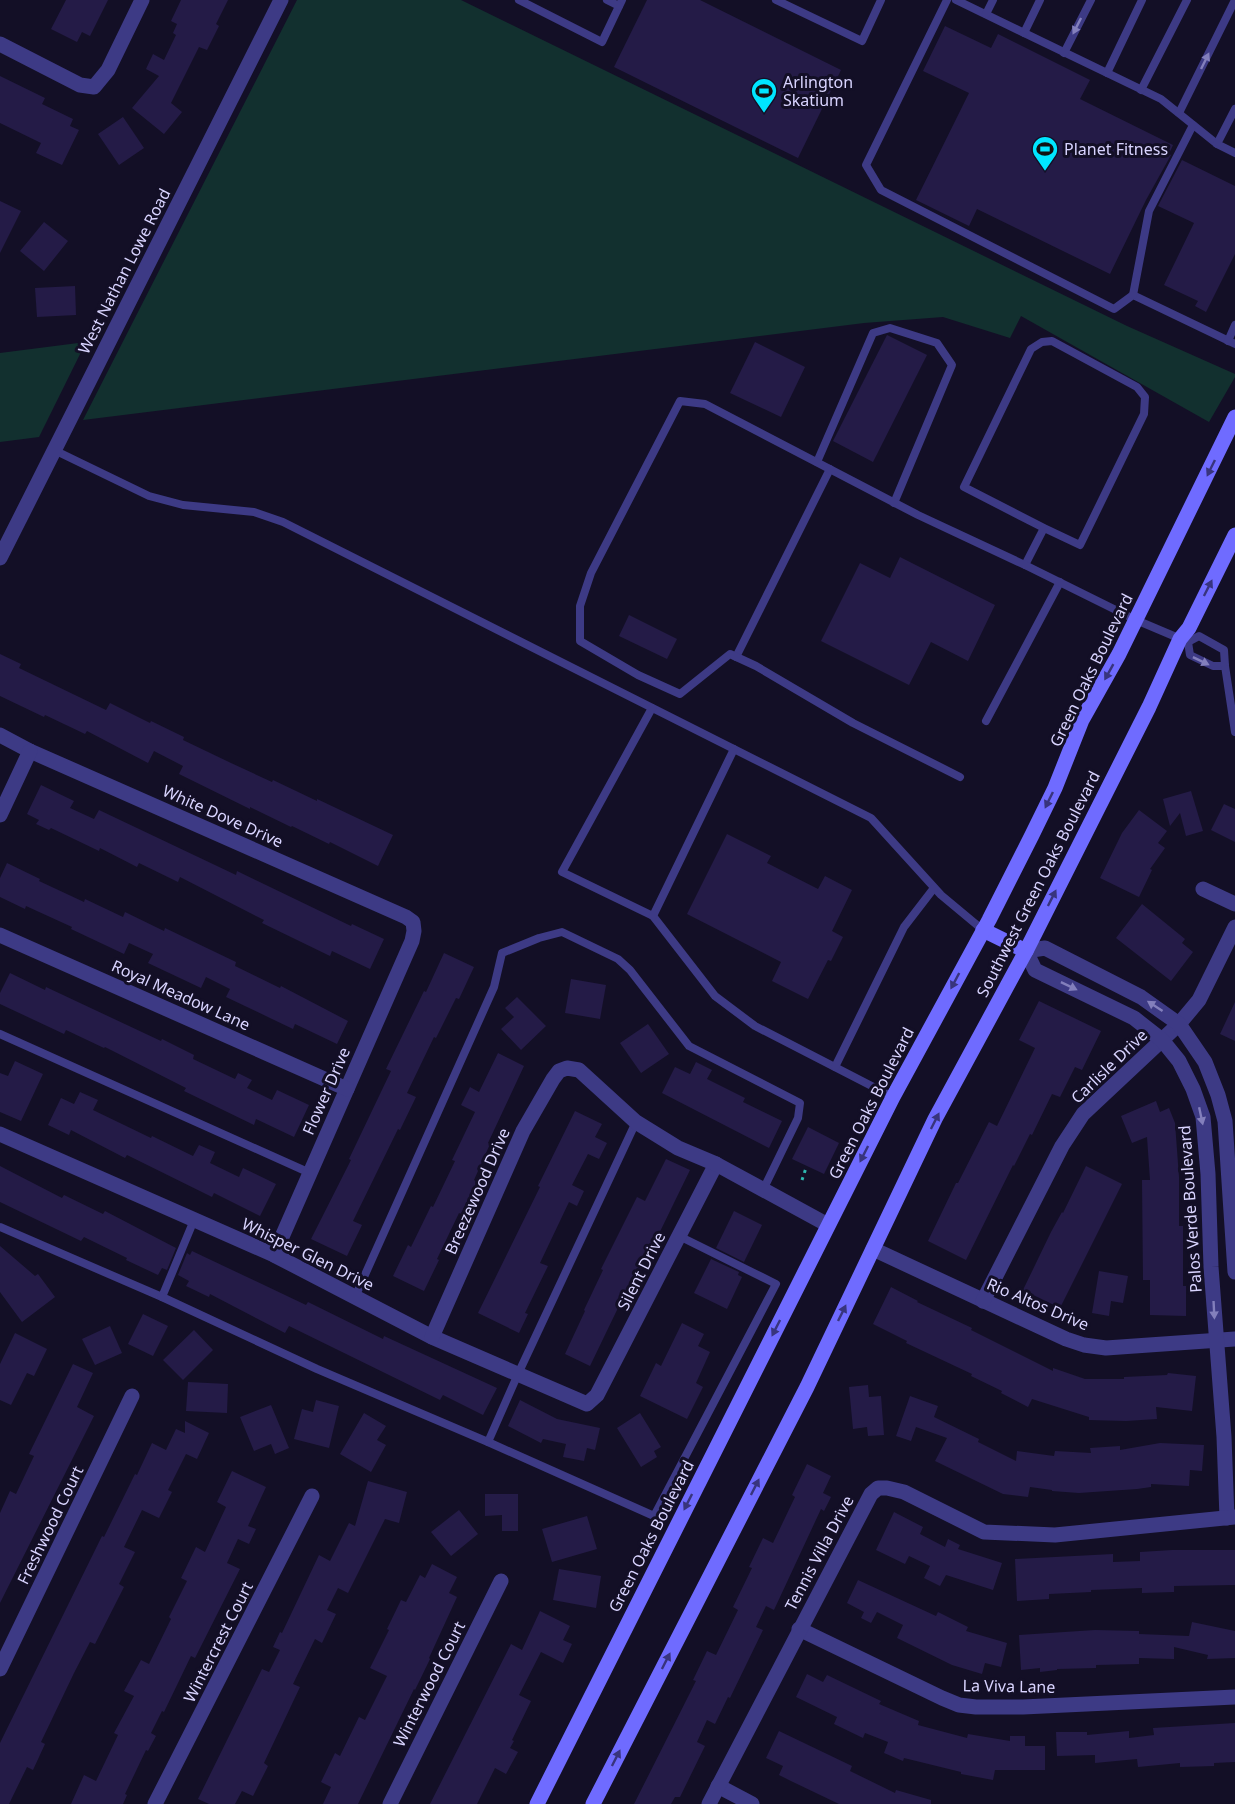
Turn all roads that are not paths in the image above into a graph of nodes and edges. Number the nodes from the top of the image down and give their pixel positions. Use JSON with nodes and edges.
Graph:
{"nodes":[{"id":1,"x":142,"y":0,"type":"edge"},
{"id":2,"x":281,"y":0,"type":"edge"},
{"id":3,"x":606,"y":0,"type":"edge"},
{"id":4,"x":776,"y":0,"type":"edge"},
{"id":5,"x":882,"y":0,"type":"edge"},
{"id":6,"x":947,"y":0,"type":"edge"},
{"id":7,"x":956,"y":0,"type":"edge"},
{"id":8,"x":993,"y":0,"type":"edge"},
{"id":9,"x":1040,"y":0,"type":"edge"},
{"id":10,"x":1090,"y":0,"type":"edge"},
{"id":11,"x":1142,"y":0,"type":"edge"},
{"id":12,"x":1187,"y":0,"type":"edge"},
{"id":13,"x":1235,"y":0,"type":"edge"},
{"id":14,"x":524,"y":1,"type":"edge"},
{"id":15,"x":621,"y":3,"type":"edge"},
{"id":16,"x":986,"y":15,"type":"junction"},
{"id":17,"x":1024,"y":33,"type":"junction"},
{"id":18,"x":0,"y":44,"type":"edge"},
{"id":19,"x":1064,"y":53,"type":"junction"},
{"id":20,"x":1107,"y":73,"type":"junction"},
{"id":21,"x":1141,"y":90,"type":"junction"},
{"id":22,"x":1235,"y":109,"type":"edge"},
{"id":23,"x":1179,"y":114,"type":"junction"},
{"id":24,"x":1193,"y":125,"type":"junction"},
{"id":25,"x":1217,"y":144,"type":"junction"},
{"id":26,"x":1235,"y":153,"type":"edge"},
{"id":27,"x":1133,"y":295,"type":"junction"},
{"id":28,"x":1235,"y":325,"type":"edge"},
{"id":29,"x":1231,"y":342,"type":"edge"},
{"id":30,"x":1235,"y":417,"type":"edge"},
{"id":31,"x":54,"y":450,"type":"junction"},
{"id":32,"x":817,"y":462,"type":"junction"},
{"id":33,"x":830,"y":469,"type":"junction"},
{"id":34,"x":894,"y":503,"type":"junction"},
{"id":35,"x":1044,"y":528,"type":"junction"},
{"id":36,"x":1235,"y":535,"type":"edge"},
{"id":37,"x":0,"y":558,"type":"edge"},
{"id":38,"x":1025,"y":565,"type":"junction"},
{"id":39,"x":1060,"y":582,"type":"junction"},
{"id":40,"x":1136,"y":620,"type":"junction"},
{"id":41,"x":1184,"y":641,"type":"junction"},
{"id":42,"x":736,"y":657,"type":"junction"},
{"id":43,"x":1224,"y":666,"type":"junction"},
{"id":44,"x":652,"y":708,"type":"junction"},
{"id":45,"x":986,"y":721,"type":"dead end"},
{"id":46,"x":1235,"y":732,"type":"edge"},
{"id":47,"x":0,"y":735,"type":"edge"},
{"id":48,"x":734,"y":749,"type":"junction"},
{"id":49,"x":30,"y":751,"type":"junction"},
{"id":50,"x":960,"y":777,"type":"dead end"},
{"id":51,"x":0,"y":815,"type":"edge"},
{"id":52,"x":934,"y":888,"type":"junction"},
{"id":53,"x":1203,"y":889,"type":"dead end"},
{"id":54,"x":1235,"y":903,"type":"edge"},
{"id":55,"x":653,"y":916,"type":"junction"},
{"id":56,"x":1235,"y":927,"type":"edge"},
{"id":57,"x":983,"y":930,"type":"junction"},
{"id":58,"x":0,"y":935,"type":"edge"},
{"id":59,"x":412,"y":941,"type":"joint"},
{"id":60,"x":1026,"y":951,"type":"junction"},
{"id":61,"x":1179,"y":1024,"type":"junction"},
{"id":62,"x":0,"y":1034,"type":"edge"},
{"id":63,"x":1162,"y":1040,"type":"junction"},
{"id":64,"x":835,"y":1067,"type":"junction"},
{"id":65,"x":347,"y":1089,"type":"junction"},
{"id":66,"x":893,"y":1097,"type":"junction"},
{"id":67,"x":636,"y":1122,"type":"junction"},
{"id":68,"x":0,"y":1134,"type":"edge"},
{"id":69,"x":1232,"y":1151,"type":"edge"},
{"id":70,"x":1205,"y":1154,"type":"junction"},
{"id":71,"x":717,"y":1164,"type":"junction"},
{"id":72,"x":310,"y":1173,"type":"junction"},
{"id":73,"x":1232,"y":1173,"type":"edge"},
{"id":74,"x":1208,"y":1174,"type":"junction"},
{"id":75,"x":763,"y":1190,"type":"junction"},
{"id":76,"x":194,"y":1220,"type":"junction"},
{"id":77,"x":828,"y":1225,"type":"junction"},
{"id":78,"x":0,"y":1227,"type":"edge"},
{"id":79,"x":679,"y":1236,"type":"junction"},
{"id":80,"x":873,"y":1249,"type":"junction"},
{"id":81,"x":274,"y":1255,"type":"junction"},
{"id":82,"x":1235,"y":1264,"type":"edge"},
{"id":83,"x":1235,"y":1272,"type":"edge"},
{"id":84,"x":162,"y":1297,"type":"junction"},
{"id":85,"x":355,"y":1297,"type":"junction"},
{"id":86,"x":983,"y":1301,"type":"junction"},
{"id":87,"x":432,"y":1337,"type":"junction"},
{"id":88,"x":1235,"y":1339,"type":"edge"},
{"id":89,"x":1216,"y":1341,"type":"junction"},
{"id":90,"x":518,"y":1374,"type":"junction"},
{"id":91,"x":597,"y":1395,"type":"joint"},
{"id":92,"x":132,"y":1396,"type":"dead end"},
{"id":93,"x":488,"y":1442,"type":"junction"},
{"id":94,"x":312,"y":1496,"type":"dead end"},
{"id":95,"x":1231,"y":1518,"type":"edge"},
{"id":96,"x":501,"y":1581,"type":"dead end"},
{"id":97,"x":799,"y":1629,"type":"junction"},
{"id":98,"x":0,"y":1670,"type":"edge"},
{"id":99,"x":1235,"y":1697,"type":"edge"},
{"id":100,"x":718,"y":1786,"type":"junction"},
{"id":101,"x":155,"y":1804,"type":"edge"},
{"id":102,"x":390,"y":1804,"type":"edge"},
{"id":103,"x":537,"y":1804,"type":"edge"},
{"id":104,"x":593,"y":1804,"type":"edge"},
{"id":105,"x":709,"y":1804,"type":"edge"},
{"id":106,"x":752,"y":1804,"type":"edge"}],
"edges":[{"from":1,"to":18,"type":"street"},
{"from":2,"to":31,"type":"street","name":"West Nathan Lowe Road"},
{"from":3,"to":15,"type":"lane"},
{"from":4,"to":5,"type":"lane"},
{"from":6,"to":27,"type":"lane"},
{"from":7,"to":16,"type":"lane"},
{"from":8,"to":16,"type":"lane"},
{"from":9,"to":17,"type":"lane"},
{"from":10,"to":19,"type":"lane","one_way":true},
{"from":11,"to":20,"type":"lane"},
{"from":12,"to":21,"type":"lane"},
{"from":23,"to":13,"type":"lane","one_way":true},
{"from":14,"to":15,"type":"lane"},
{"from":16,"to":17,"type":"lane"},
{"from":17,"to":19,"type":"lane"},
{"from":19,"to":20,"type":"lane"},
{"from":20,"to":21,"type":"lane"},
{"from":21,"to":23,"type":"lane"},
{"from":22,"to":25,"type":"lane"},
{"from":23,"to":24,"type":"lane"},
{"from":24,"to":25,"type":"lane"},
{"from":24,"to":27,"type":"lane"},
{"from":25,"to":26,"type":"lane"},
{"from":27,"to":29,"type":"lane"},
{"from":28,"to":29,"type":"lane"},
{"from":30,"to":40,"type":"main road","name":"Green Oaks Boulevard","one_way":true},
{"from":31,"to":37,"type":"street","name":"West Nathan Lowe Road"},
{"from":31,"to":44,"type":"lane"},
{"from":32,"to":33,"type":"lane"},
{"from":32,"to":34,"type":"lane"},
{"from":32,"to":42,"type":"lane"},
{"from":33,"to":34,"type":"lane"},
{"from":33,"to":42,"type":"lane"},
{"from":34,"to":38,"type":"lane"},
{"from":35,"to":35,"type":"lane"},
{"from":35,"to":38,"type":"lane"},
{"from":41,"to":36,"type":"main road","name":"Southwest Green Oaks Boulevard","one_way":true},
{"from":38,"to":39,"type":"lane"},
{"from":39,"to":40,"type":"lane"},
{"from":39,"to":45,"type":"lane"},
{"from":40,"to":41,"type":"lane"},
{"from":40,"to":57,"type":"main road","name":"Green Oaks Boulevard","one_way":true},
{"from":41,"to":43,"type":"lane","one_way":true},
{"from":41,"to":43,"type":"lane"},
{"from":60,"to":41,"type":"main road","name":"Southwest Green Oaks Boulevard","one_way":true},
{"from":42,"to":50,"type":"lane"},
{"from":43,"to":46,"type":"lane"},
{"from":44,"to":48,"type":"lane"},
{"from":44,"to":55,"type":"lane"},
{"from":47,"to":49,"type":"street","name":"White Dove Drive"},
{"from":48,"to":52,"type":"lane"},
{"from":48,"to":55,"type":"lane"},
{"from":49,"to":51,"type":"street"},
{"from":49,"to":59,"type":"street","name":"White Dove Drive"},
{"from":52,"to":57,"type":"lane"},
{"from":52,"to":64,"type":"lane"},
{"from":53,"to":54,"type":"street"},
{"from":55,"to":64,"type":"lane"},
{"from":56,"to":61,"type":"street","name":"Carlisle Drive"},
{"from":57,"to":60,"type":"main road"},
{"from":57,"to":66,"type":"main road","name":"Green Oaks Boulevard","one_way":true},
{"from":58,"to":65,"type":"street","name":"Royal Meadow Lane"},
{"from":59,"to":65,"type":"street","name":"Flower Drive"},
{"from":61,"to":60,"type":"street","one_way":true},
{"from":60,"to":63,"type":"street","name":"Palos Verde Boulevard","one_way":true},
{"from":80,"to":60,"type":"main road","name":"Southwest Green Oaks Boulevard","one_way":true},
{"from":61,"to":63,"type":"street","name":"Carlisle Drive"},
{"from":61,"to":69,"type":"street"},
{"from":62,"to":72,"type":"lane"},
{"from":63,"to":70,"type":"street","name":"Palos Verde Boulevard","one_way":true},
{"from":63,"to":86,"type":"street","name":"Carlisle Drive"},
{"from":64,"to":66,"type":"lane"},
{"from":65,"to":72,"type":"street","name":"Flower Drive"},
{"from":66,"to":77,"type":"main road","name":"Green Oaks Boulevard","one_way":true},
{"from":67,"to":71,"type":"street"},
{"from":67,"to":87,"type":"street","name":"Breezewood Drive"},
{"from":67,"to":90,"type":"lane"},
{"from":68,"to":76,"type":"street","name":"Whisper Glen Drive"},
{"from":69,"to":70,"type":"street"},
{"from":69,"to":73,"type":"street"},
{"from":70,"to":74,"type":"street","name":"Palos Verde Boulevard"},
{"from":71,"to":75,"type":"street"},
{"from":71,"to":79,"type":"street","name":"Silent Drive"},
{"from":72,"to":81,"type":"street","name":"Flower Drive"},
{"from":73,"to":74,"type":"street"},
{"from":73,"to":82,"type":"street"},
{"from":74,"to":89,"type":"street","name":"Palos Verde Boulevard","one_way":true},
{"from":75,"to":77,"type":"street"},
{"from":75,"to":85,"type":"lane"},
{"from":76,"to":81,"type":"street","name":"Whisper Glen Drive"},
{"from":76,"to":84,"type":"lane"},
{"from":77,"to":103,"type":"main road","name":"Green Oaks Boulevard","one_way":true},
{"from":78,"to":84,"type":"lane"},
{"from":79,"to":91,"type":"street","name":"Silent Drive"},
{"from":79,"to":93,"type":"lane"},
{"from":80,"to":86,"type":"street","name":"Rio Altos Drive"},
{"from":104,"to":80,"type":"main road","one_way":true},
{"from":81,"to":85,"type":"street","name":"Whisper Glen Drive"},
{"from":82,"to":83,"type":"street"},
{"from":84,"to":93,"type":"lane"},
{"from":85,"to":87,"type":"street","name":"Whisper Glen Drive"},
{"from":86,"to":89,"type":"street","name":"Rio Altos Drive"},
{"from":87,"to":90,"type":"street","name":"Whisper Glen Drive"},
{"from":88,"to":89,"type":"street","name":"Rio Altos Drive"},
{"from":89,"to":95,"type":"street","name":"Palos Verde Boulevard"},
{"from":90,"to":91,"type":"street","name":"Whisper Glen Drive"},
{"from":90,"to":93,"type":"lane"},
{"from":92,"to":98,"type":"street","name":"Freshwood Court"},
{"from":94,"to":101,"type":"street","name":"Wintercrest Court"},
{"from":95,"to":97,"type":"street","name":"Tennis Villa Drive"},
{"from":96,"to":102,"type":"street","name":"Winterwood Court"},
{"from":97,"to":99,"type":"street","name":"La Viva Lane"},
{"from":97,"to":100,"type":"street","name":"Tennis Villa Drive"},
{"from":100,"to":105,"type":"street","name":"Tennis Villa Drive"},
{"from":100,"to":106,"type":"street"}]}
